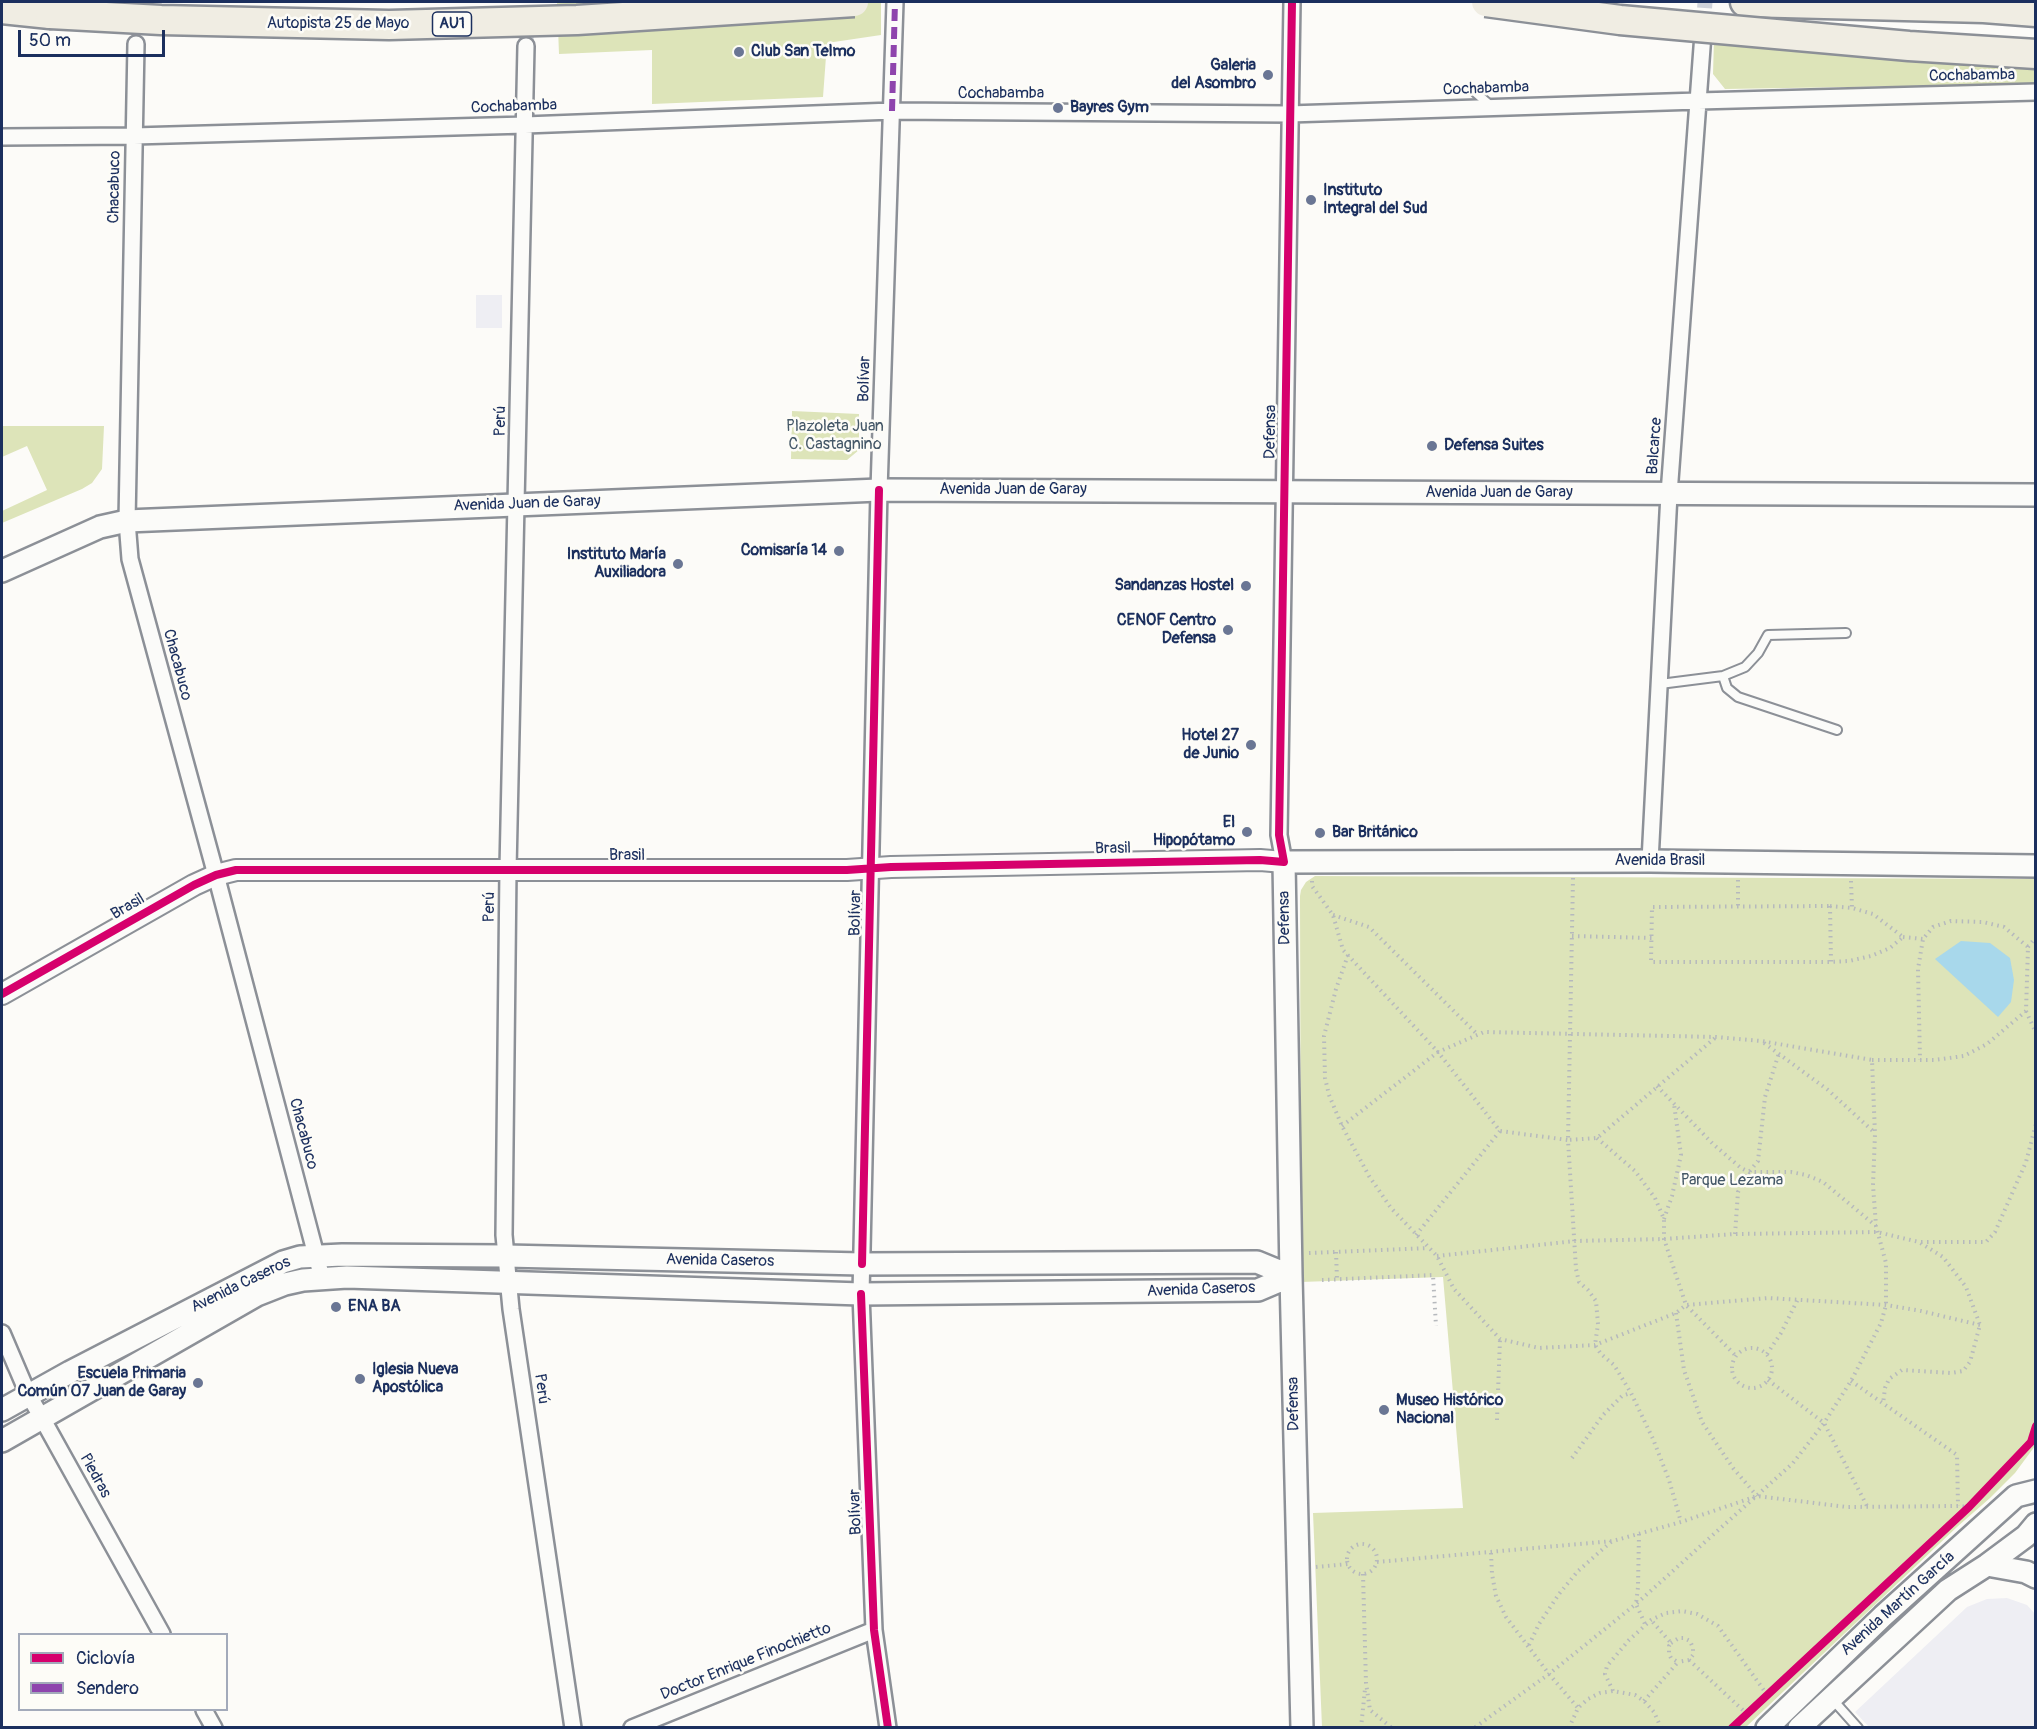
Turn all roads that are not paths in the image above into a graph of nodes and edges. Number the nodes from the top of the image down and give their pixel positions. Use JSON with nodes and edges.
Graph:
{"nodes":[{"id":1,"x":854,"y":2,"type":"edge"},
{"id":2,"x":896,"y":2,"type":"edge"},
{"id":3,"x":1292,"y":2,"type":"edge"},
{"id":4,"x":1486,"y":2,"type":"edge"},
{"id":5,"x":1745,"y":2,"type":"edge"},
{"id":6,"x":2036,"y":4,"type":"edge"},
{"id":7,"x":1984,"y":8,"type":"junction"},
{"id":8,"x":2,"y":9,"type":"edge"},
{"id":9,"x":2036,"y":12,"type":"edge"},
{"id":10,"x":1703,"y":34,"type":"tunnel mouth"},
{"id":11,"x":135,"y":44,"type":"dead end"},
{"id":12,"x":526,"y":46,"type":"tunnel mouth"},
{"id":13,"x":2036,"y":54,"type":"edge"},
{"id":14,"x":2036,"y":92,"type":"edge"},
{"id":15,"x":1476,"y":93,"type":"dead end"},
{"id":16,"x":1698,"y":100,"type":"junction"},
{"id":17,"x":1492,"y":107,"type":"junction"},
{"id":18,"x":892,"y":111,"type":"junction"},
{"id":19,"x":1289,"y":114,"type":"junction"},
{"id":20,"x":525,"y":125,"type":"junction"},
{"id":21,"x":135,"y":135,"type":"junction"},
{"id":22,"x":2,"y":137,"type":"edge"},
{"id":23,"x":879,"y":490,"type":"junction"},
{"id":24,"x":1283,"y":493,"type":"junction"},
{"id":25,"x":1669,"y":494,"type":"junction"},
{"id":26,"x":2036,"y":495,"type":"edge"},
{"id":27,"x":517,"y":504,"type":"junction"},
{"id":28,"x":127,"y":521,"type":"junction"},
{"id":29,"x":2,"y":571,"type":"edge"},
{"id":30,"x":1846,"y":633,"type":"dead end"},
{"id":31,"x":1723,"y":676,"type":"junction"},
{"id":32,"x":1660,"y":684,"type":"junction"},
{"id":33,"x":1837,"y":730,"type":"dead end"},
{"id":34,"x":1650,"y":861,"type":"junction"},
{"id":35,"x":1284,"y":862,"type":"junction"},
{"id":36,"x":2036,"y":866,"type":"edge"},
{"id":37,"x":871,"y":868,"type":"junction"},
{"id":38,"x":508,"y":869,"type":"junction"},
{"id":39,"x":216,"y":875,"type":"junction"},
{"id":40,"x":2,"y":994,"type":"edge"},
{"id":41,"x":316,"y":1255,"type":"junction"},
{"id":42,"x":506,"y":1256,"type":"junction"},
{"id":43,"x":862,"y":1264,"type":"junction"},
{"id":44,"x":1291,"y":1276,"type":"junction"},
{"id":45,"x":322,"y":1278,"type":"junction"},
{"id":46,"x":508,"y":1283,"type":"junction"},
{"id":47,"x":861,"y":1294,"type":"junction"},
{"id":48,"x":2,"y":1333,"type":"edge"},
{"id":49,"x":28,"y":1394,"type":"junction"},
{"id":50,"x":2,"y":1410,"type":"edge"},
{"id":51,"x":42,"y":1418,"type":"junction"},
{"id":52,"x":2,"y":1441,"type":"edge"},
{"id":53,"x":2036,"y":1491,"type":"edge"},
{"id":54,"x":2036,"y":1524,"type":"edge"},
{"id":55,"x":1987,"y":1565,"type":"junction"},
{"id":56,"x":2036,"y":1577,"type":"edge"},
{"id":57,"x":874,"y":1630,"type":"junction"},
{"id":58,"x":161,"y":1633,"type":"edge"},
{"id":59,"x":1830,"y":1697,"type":"junction"},
{"id":60,"x":205,"y":1711,"type":"edge"},
{"id":61,"x":888,"y":1727,"type":"edge"},
{"id":62,"x":214,"y":1728,"type":"edge"},
{"id":63,"x":573,"y":1728,"type":"edge"},
{"id":64,"x":632,"y":1728,"type":"edge"},
{"id":65,"x":1302,"y":1728,"type":"edge"},
{"id":66,"x":1767,"y":1728,"type":"edge"},
{"id":67,"x":1799,"y":1728,"type":"edge"},
{"id":68,"x":1858,"y":1728,"type":"edge"}],
"edges":[{"from":1,"to":8,"type":"highway","name":"Autopista 25 de Mayo","number":"AU1","bridge":true},
{"from":2,"to":18,"type":"street","name":"Bolívar"},
{"from":3,"to":19,"type":"street","name":"Defensa"},
{"from":4,"to":13,"type":"highway","bridge":true},
{"from":5,"to":7,"type":"highway"},
{"from":6,"to":7,"type":"highway"},
{"from":7,"to":9,"type":"highway"},
{"from":10,"to":16,"type":"street","name":"Balcarce"},
{"from":11,"to":21,"type":"street","name":"Chacabuco"},
{"from":12,"to":20,"type":"street","name":"Perú"},
{"from":14,"to":16,"type":"street","name":"Cochabamba"},
{"from":15,"to":17,"type":"lane"},
{"from":16,"to":17,"type":"street","name":"Cochabamba"},
{"from":16,"to":25,"type":"street","name":"Balcarce"},
{"from":17,"to":19,"type":"street","name":"Cochabamba"},
{"from":18,"to":19,"type":"street","name":"Cochabamba"},
{"from":18,"to":20,"type":"street","name":"Cochabamba"},
{"from":18,"to":23,"type":"street","name":"Bolívar"},
{"from":19,"to":24,"type":"street","name":"Defensa"},
{"from":20,"to":21,"type":"street","name":"Cochabamba"},
{"from":20,"to":27,"type":"street","name":"Perú"},
{"from":21,"to":22,"type":"street","name":"Cochabamba"},
{"from":21,"to":28,"type":"street","name":"Chacabuco"},
{"from":23,"to":24,"type":"main road","name":"Avenida Juan de Garay"},
{"from":23,"to":27,"type":"main road","name":"Avenida Juan de Garay"},
{"from":23,"to":37,"type":"street","name":"Bolívar"},
{"from":24,"to":25,"type":"main road","name":"Avenida Juan de Garay"},
{"from":24,"to":35,"type":"street","name":"Defensa"},
{"from":25,"to":26,"type":"main road","name":"Avenida Juan de Garay"},
{"from":25,"to":32,"type":"street","name":"Balcarce"},
{"from":27,"to":28,"type":"main road","name":"Avenida Juan de Garay"},
{"from":27,"to":38,"type":"street","name":"Perú"},
{"from":28,"to":29,"type":"main road","name":"Avenida Juan de Garay"},
{"from":28,"to":39,"type":"street","name":"Chacabuco"},
{"from":30,"to":31,"type":"lane"},
{"from":31,"to":32,"type":"lane"},
{"from":31,"to":33,"type":"lane"},
{"from":32,"to":34,"type":"street","name":"Balcarce"},
{"from":34,"to":35,"type":"main road","name":"Avenida Brasil"},
{"from":34,"to":36,"type":"main road","name":"Avenida Brasil"},
{"from":35,"to":37,"type":"street","name":"Brasil"},
{"from":35,"to":44,"type":"main road","name":"Defensa"},
{"from":37,"to":38,"type":"street","name":"Brasil"},
{"from":37,"to":43,"type":"street","name":"Bolívar"},
{"from":38,"to":39,"type":"street","name":"Brasil"},
{"from":38,"to":42,"type":"street","name":"Perú"},
{"from":39,"to":40,"type":"street","name":"Brasil"},
{"from":39,"to":41,"type":"street","name":"Chacabuco"},
{"from":41,"to":42,"type":"main road","name":"Avenida Caseros"},
{"from":41,"to":45,"type":"street","name":"Chacabuco"},
{"from":41,"to":49,"type":"main road","name":"Avenida Caseros"},
{"from":42,"to":43,"type":"main road","name":"Avenida Caseros"},
{"from":42,"to":46,"type":"street","name":"Perú"},
{"from":43,"to":44,"type":"main road","name":"Avenida Caseros"},
{"from":43,"to":47,"type":"street","name":"Bolívar"},
{"from":44,"to":47,"type":"main road","name":"Avenida Caseros"},
{"from":44,"to":65,"type":"main road","name":"Defensa"},
{"from":45,"to":46,"type":"main road","name":"Avenida Caseros"},
{"from":45,"to":51,"type":"main road","name":"Avenida Caseros"},
{"from":46,"to":47,"type":"main road","name":"Avenida Caseros"},
{"from":46,"to":63,"type":"street","name":"Perú"},
{"from":47,"to":57,"type":"street","name":"Bolívar"},
{"from":48,"to":49,"type":"street","name":"Piedras"},
{"from":49,"to":50,"type":"main road","name":"Avenida Caseros"},
{"from":49,"to":51,"type":"street","name":"Piedras"},
{"from":51,"to":52,"type":"main road","name":"Avenida Caseros"},
{"from":51,"to":58,"type":"street","name":"Piedras"},
{"from":53,"to":66,"type":"main road","name":"Avenida Martín García"},
{"from":54,"to":55,"type":"main road","name":"Avenida Martín García"},
{"from":55,"to":56,"type":"main road"},
{"from":55,"to":59,"type":"main road","name":"Avenida Martín García"},
{"from":57,"to":61,"type":"street","name":"Bolívar"},
{"from":57,"to":64,"type":"street","name":"Doctor Enrique Finochietto"},
{"from":59,"to":67,"type":"main road","name":"Avenida Martín García"},
{"from":59,"to":68,"type":"lane"},
{"from":60,"to":62,"type":"street"}]}
